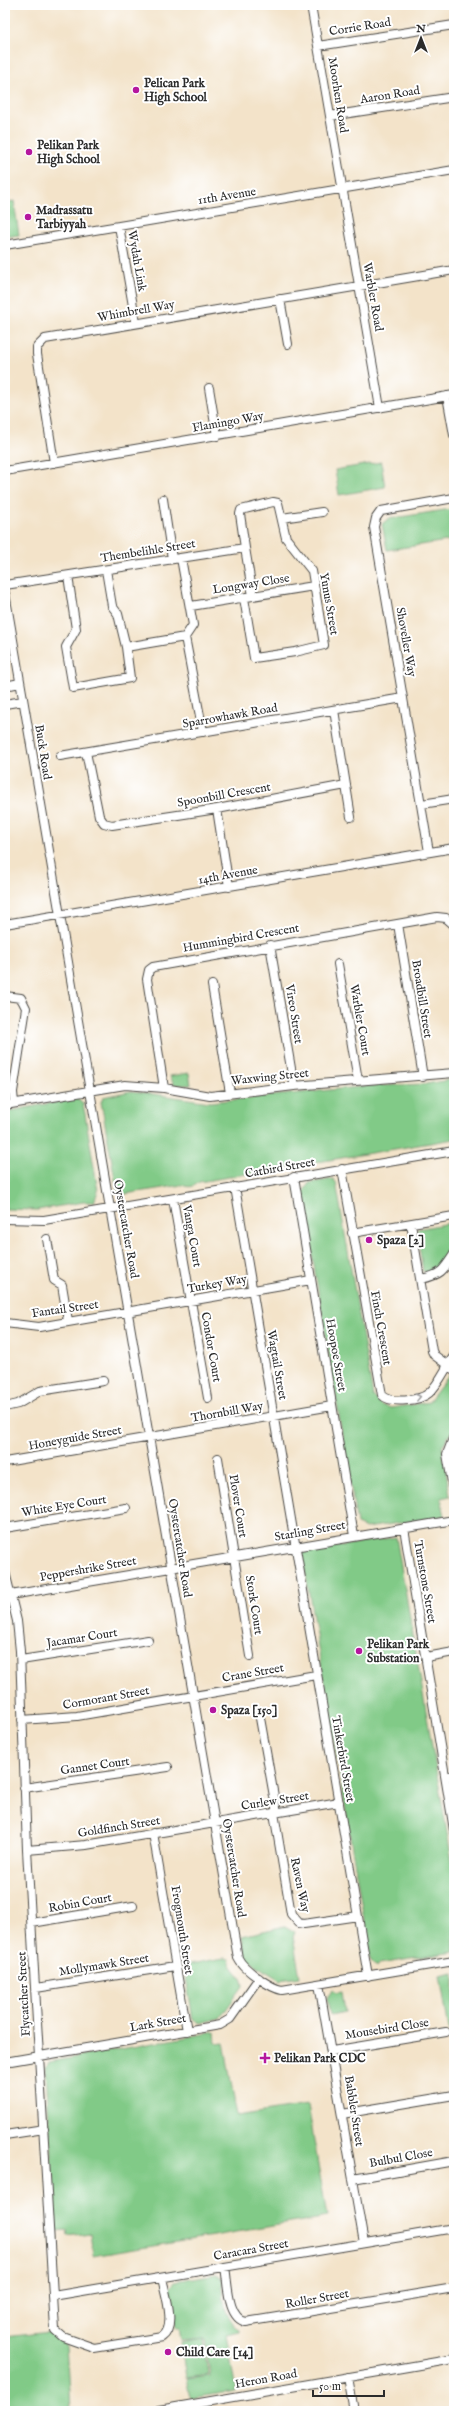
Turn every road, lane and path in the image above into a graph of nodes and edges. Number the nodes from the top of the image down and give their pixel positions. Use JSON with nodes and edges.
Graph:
{"nodes":[{"id":1,"x":311,"y":5,"type":"edge"},
{"id":2,"x":454,"y":25,"type":"edge"},
{"id":3,"x":318,"y":46,"type":"junction"},
{"id":4,"x":454,"y":97,"type":"edge"},
{"id":5,"x":330,"y":116,"type":"junction"},
{"id":6,"x":454,"y":170,"type":"edge"},
{"id":7,"x":342,"y":190,"type":"junction"},
{"id":8,"x":119,"y":226,"type":"junction"},
{"id":9,"x":5,"y":245,"type":"edge"},
{"id":10,"x":454,"y":270,"type":"edge"},
{"id":11,"x":359,"y":286,"type":"junction"},
{"id":12,"x":280,"y":299,"type":"junction"},
{"id":13,"x":136,"y":323,"type":"junction"},
{"id":14,"x":288,"y":344,"type":"dead end"},
{"id":15,"x":209,"y":388,"type":"dead end"},
{"id":16,"x":451,"y":395,"type":"edge"},
{"id":17,"x":380,"y":408,"type":"junction"},
{"id":18,"x":454,"y":435,"type":"edge"},
{"id":19,"x":217,"y":436,"type":"junction"},
{"id":20,"x":54,"y":463,"type":"junction"},
{"id":21,"x":5,"y":471,"type":"edge"},
{"id":22,"x":454,"y":498,"type":"edge"},
{"id":23,"x":163,"y":499,"type":"dead end"},
{"id":24,"x":322,"y":512,"type":"dead end"},
{"id":25,"x":282,"y":518,"type":"junction"},
{"id":26,"x":245,"y":548,"type":"junction"},
{"id":27,"x":182,"y":558,"type":"junction"},
{"id":28,"x":172,"y":559,"type":"junction"},
{"id":29,"x":106,"y":570,"type":"junction"},
{"id":30,"x":68,"y":576,"type":"junction"},
{"id":31,"x":5,"y":585,"type":"edge"},
{"id":32,"x":314,"y":586,"type":"junction"},
{"id":33,"x":5,"y":593,"type":"edge"},
{"id":34,"x":253,"y":596,"type":"junction"},
{"id":35,"x":244,"y":598,"type":"junction"},
{"id":36,"x":191,"y":606,"type":"junction"},
{"id":37,"x":185,"y":637,"type":"junction"},
{"id":38,"x":126,"y":647,"type":"junction"},
{"id":39,"x":20,"y":683,"type":"junction"},
{"id":40,"x":5,"y":686,"type":"edge"},
{"id":41,"x":403,"y":698,"type":"junction"},
{"id":42,"x":23,"y":701,"type":"junction"},
{"id":43,"x":5,"y":704,"type":"edge"},
{"id":44,"x":334,"y":710,"type":"junction"},
{"id":45,"x":203,"y":732,"type":"junction"},
{"id":46,"x":86,"y":752,"type":"junction"},
{"id":47,"x":60,"y":756,"type":"dead end"},
{"id":48,"x":346,"y":785,"type":"junction"},
{"id":49,"x":454,"y":799,"type":"edge"},
{"id":50,"x":422,"y":804,"type":"junction"},
{"id":51,"x":217,"y":809,"type":"junction"},
{"id":52,"x":351,"y":817,"type":"dead end"},
{"id":53,"x":454,"y":848,"type":"edge"},
{"id":54,"x":430,"y":852,"type":"junction"},
{"id":55,"x":229,"y":887,"type":"junction"},
{"id":56,"x":58,"y":915,"type":"junction"},
{"id":57,"x":5,"y":924,"type":"edge"},
{"id":58,"x":398,"y":924,"type":"junction"},
{"id":59,"x":454,"y":925,"type":"edge"},
{"id":60,"x":270,"y":945,"type":"junction"},
{"id":61,"x":338,"y":964,"type":"dead end"},
{"id":62,"x":212,"y":985,"type":"dead end"},
{"id":63,"x":5,"y":996,"type":"edge"},
{"id":64,"x":454,"y":1073,"type":"edge"},
{"id":65,"x":422,"y":1077,"type":"junction"},
{"id":66,"x":358,"y":1080,"type":"junction"},
{"id":67,"x":294,"y":1086,"type":"junction"},
{"id":68,"x":164,"y":1088,"type":"junction"},
{"id":69,"x":90,"y":1091,"type":"junction"},
{"id":70,"x":230,"y":1093,"type":"junction"},
{"id":71,"x":14,"y":1103,"type":"junction"},
{"id":72,"x":5,"y":1104,"type":"edge"},
{"id":73,"x":454,"y":1151,"type":"edge"},
{"id":74,"x":342,"y":1169,"type":"junction"},
{"id":75,"x":294,"y":1177,"type":"junction"},
{"id":76,"x":235,"y":1187,"type":"junction"},
{"id":77,"x":173,"y":1199,"type":"junction"},
{"id":78,"x":110,"y":1210,"type":"junction"},
{"id":79,"x":454,"y":1216,"type":"edge"},
{"id":80,"x":5,"y":1221,"type":"edge"},
{"id":81,"x":411,"y":1224,"type":"junction"},
{"id":82,"x":352,"y":1233,"type":"junction"},
{"id":83,"x":47,"y":1239,"type":"dead end"},
{"id":84,"x":454,"y":1254,"type":"edge"},
{"id":85,"x":421,"y":1279,"type":"junction"},
{"id":86,"x":311,"y":1280,"type":"junction"},
{"id":87,"x":252,"y":1290,"type":"junction"},
{"id":88,"x":191,"y":1301,"type":"junction"},
{"id":89,"x":128,"y":1311,"type":"junction"},
{"id":90,"x":68,"y":1321,"type":"junction"},
{"id":91,"x":5,"y":1323,"type":"edge"},
{"id":92,"x":454,"y":1356,"type":"edge"},
{"id":93,"x":451,"y":1367,"type":"edge"},
{"id":94,"x":103,"y":1382,"type":"dead end"},
{"id":95,"x":208,"y":1398,"type":"dead end"},
{"id":96,"x":332,"y":1406,"type":"junction"},
{"id":97,"x":5,"y":1407,"type":"edge"},
{"id":98,"x":274,"y":1416,"type":"junction"},
{"id":99,"x":454,"y":1436,"type":"edge"},
{"id":100,"x":149,"y":1438,"type":"junction"},
{"id":101,"x":218,"y":1458,"type":"dead end"},
{"id":102,"x":5,"y":1462,"type":"edge"},
{"id":103,"x":454,"y":1494,"type":"edge"},
{"id":104,"x":126,"y":1508,"type":"dead end"},
{"id":105,"x":454,"y":1520,"type":"edge"},
{"id":106,"x":5,"y":1528,"type":"edge"},
{"id":107,"x":404,"y":1528,"type":"junction"},
{"id":108,"x":354,"y":1536,"type":"junction"},
{"id":109,"x":295,"y":1546,"type":"junction"},
{"id":110,"x":234,"y":1557,"type":"junction"},
{"id":111,"x":171,"y":1567,"type":"junction"},
{"id":112,"x":5,"y":1572,"type":"edge"},
{"id":113,"x":8,"y":1595,"type":"edge"},
{"id":114,"x":148,"y":1640,"type":"dead end"},
{"id":115,"x":454,"y":1652,"type":"edge"},
{"id":116,"x":250,"y":1656,"type":"dead end"},
{"id":117,"x":426,"y":1657,"type":"junction"},
{"id":118,"x":20,"y":1660,"type":"junction"},
{"id":119,"x":316,"y":1675,"type":"junction"},
{"id":120,"x":193,"y":1696,"type":"junction"},
{"id":121,"x":260,"y":1718,"type":"dead end"},
{"id":122,"x":22,"y":1720,"type":"junction"},
{"id":123,"x":168,"y":1767,"type":"dead end"},
{"id":124,"x":450,"y":1776,"type":"edge"},
{"id":125,"x":24,"y":1788,"type":"junction"},
{"id":126,"x":339,"y":1802,"type":"junction"},
{"id":127,"x":275,"y":1813,"type":"junction"},
{"id":128,"x":214,"y":1823,"type":"junction"},
{"id":129,"x":454,"y":1830,"type":"edge"},
{"id":130,"x":153,"y":1833,"type":"junction"},
{"id":131,"x":28,"y":1850,"type":"junction"},
{"id":132,"x":133,"y":1906,"type":"dead end"},
{"id":133,"x":358,"y":1916,"type":"junction"},
{"id":134,"x":32,"y":1923,"type":"junction"},
{"id":135,"x":454,"y":1960,"type":"edge"},
{"id":136,"x":175,"y":1966,"type":"junction"},
{"id":137,"x":368,"y":1976,"type":"junction"},
{"id":138,"x":259,"y":1978,"type":"junction"},
{"id":139,"x":320,"y":1984,"type":"junction"},
{"id":140,"x":36,"y":1988,"type":"junction"},
{"id":141,"x":187,"y":2031,"type":"junction"},
{"id":142,"x":446,"y":2032,"type":"dead end"},
{"id":143,"x":332,"y":2051,"type":"junction"},
{"id":144,"x":40,"y":2056,"type":"junction"},
{"id":145,"x":5,"y":2062,"type":"edge"},
{"id":146,"x":454,"y":2095,"type":"edge"},
{"id":147,"x":342,"y":2114,"type":"junction"},
{"id":148,"x":44,"y":2129,"type":"junction"},
{"id":149,"x":5,"y":2136,"type":"edge"},
{"id":150,"x":454,"y":2161,"type":"edge"},
{"id":151,"x":353,"y":2179,"type":"junction"},
{"id":152,"x":454,"y":2228,"type":"edge"},
{"id":153,"x":364,"y":2243,"type":"junction"},
{"id":154,"x":225,"y":2267,"type":"junction"},
{"id":155,"x":162,"y":2278,"type":"junction"},
{"id":156,"x":454,"y":2288,"type":"edge"},
{"id":157,"x":53,"y":2296,"type":"junction"},
{"id":158,"x":454,"y":2359,"type":"edge"},
{"id":159,"x":348,"y":2377,"type":"junction"},
{"id":160,"x":153,"y":2411,"type":"edge"},
{"id":161,"x":354,"y":2411,"type":"edge"}],
"edges":[{"from":1,"to":3,"type":"street","name":"Moorhen Road"},
{"from":2,"to":3,"type":"street","name":"Corrie Road"},
{"from":3,"to":5,"type":"street","name":"Moorhen Road"},
{"from":4,"to":5,"type":"street","name":"Aaron Road"},
{"from":5,"to":7,"type":"street","name":"Moorhen Road"},
{"from":6,"to":7,"type":"street","name":"11th Avenue"},
{"from":7,"to":8,"type":"street","name":"11th Avenue"},
{"from":7,"to":11,"type":"street","name":"Warbler Road"},
{"from":8,"to":9,"type":"street","name":"11th Avenue"},
{"from":8,"to":13,"type":"street","name":"Wydah Link"},
{"from":10,"to":11,"type":"street","name":"Whimbrell Way"},
{"from":11,"to":12,"type":"street","name":"Whimbrell Way"},
{"from":11,"to":17,"type":"street","name":"Warbler Road"},
{"from":12,"to":13,"type":"street","name":"Whimbrell Way"},
{"from":12,"to":14,"type":"street"},
{"from":13,"to":20,"type":"street","name":"Whimbrell Way"},
{"from":15,"to":19,"type":"street"},
{"from":16,"to":17,"type":"street","name":"Flamingo Way"},
{"from":16,"to":18,"type":"street"},
{"from":17,"to":19,"type":"street","name":"Flamingo Way"},
{"from":19,"to":20,"type":"street","name":"Flamingo Way"},
{"from":20,"to":21,"type":"street","name":"Flamingo Way"},
{"from":22,"to":41,"type":"street","name":"Shoveller Way"},
{"from":23,"to":28,"type":"street"},
{"from":24,"to":25,"type":"street"},
{"from":25,"to":26,"type":"street","name":"Yunus Street"},
{"from":25,"to":32,"type":"street","name":"Yunus Street"},
{"from":26,"to":27,"type":"street","name":"Thembelihle Street"},
{"from":26,"to":34,"type":"street"},
{"from":27,"to":28,"type":"street","name":"Thembelihle Street"},
{"from":27,"to":36,"type":"street"},
{"from":28,"to":29,"type":"street","name":"Thembelihle Street"},
{"from":29,"to":30,"type":"street","name":"Thembelihle Street"},
{"from":29,"to":38,"type":"street"},
{"from":30,"to":31,"type":"street","name":"Thembelihle Street"},
{"from":30,"to":38,"type":"street"},
{"from":32,"to":34,"type":"street","name":"Longway Close"},
{"from":32,"to":35,"type":"street","name":"Yunus Street"},
{"from":33,"to":39,"type":"street","name":"Buck Road"},
{"from":34,"to":35,"type":"street","name":"Longway Close"},
{"from":35,"to":36,"type":"street","name":"Longway Close"},
{"from":36,"to":37,"type":"street"},
{"from":37,"to":38,"type":"street"},
{"from":37,"to":45,"type":"street"},
{"from":39,"to":40,"type":"street"},
{"from":39,"to":42,"type":"street","name":"Buck Road"},
{"from":41,"to":44,"type":"street","name":"Sparrowhawk Road"},
{"from":41,"to":50,"type":"street","name":"Shoveller Way"},
{"from":42,"to":43,"type":"street"},
{"from":42,"to":56,"type":"street","name":"Buck Road"},
{"from":44,"to":45,"type":"street","name":"Sparrowhawk Road"},
{"from":44,"to":48,"type":"street"},
{"from":45,"to":46,"type":"street","name":"Sparrowhawk Road"},
{"from":46,"to":47,"type":"street","name":"Sparrowhawk Road"},
{"from":46,"to":51,"type":"street","name":"Spoonbill Crescent"},
{"from":48,"to":51,"type":"street","name":"Spoonbill Crescent"},
{"from":48,"to":52,"type":"street"},
{"from":49,"to":50,"type":"street"},
{"from":50,"to":54,"type":"street","name":"Shoveller Way"},
{"from":51,"to":55,"type":"street"},
{"from":53,"to":54,"type":"street","name":"14th Avenue"},
{"from":54,"to":55,"type":"street","name":"14th Avenue"},
{"from":55,"to":56,"type":"street","name":"14th Avenue"},
{"from":56,"to":57,"type":"street","name":"14th Avenue"},
{"from":56,"to":69,"type":"street","name":"Oystercatcher Road"},
{"from":58,"to":59,"type":"street","name":"Hummingbird Crescent"},
{"from":58,"to":60,"type":"street","name":"Hummingbird Crescent"},
{"from":58,"to":65,"type":"street","name":"Broadbill Street"},
{"from":60,"to":67,"type":"street","name":"Vireo Street"},
{"from":60,"to":68,"type":"street","name":"Hummingbird Crescent"},
{"from":61,"to":66,"type":"street","name":"Warbler Court"},
{"from":62,"to":70,"type":"street"},
{"from":63,"to":71,"type":"street"},
{"from":64,"to":65,"type":"street","name":"Waxwing Street"},
{"from":65,"to":66,"type":"street","name":"Waxwing Street"},
{"from":66,"to":67,"type":"street","name":"Waxwing Street"},
{"from":67,"to":70,"type":"street","name":"Waxwing Street"},
{"from":68,"to":69,"type":"street","name":"Waxwing Street"},
{"from":68,"to":70,"type":"street","name":"Waxwing Street"},
{"from":69,"to":71,"type":"street","name":"Waxwing Street"},
{"from":69,"to":78,"type":"street","name":"Oystercatcher Road"},
{"from":71,"to":72,"type":"street","name":"Waxwing Street"},
{"from":73,"to":74,"type":"street","name":"Catbird Street"},
{"from":74,"to":75,"type":"street","name":"Catbird Street"},
{"from":74,"to":82,"type":"street","name":"Finch Crescent"},
{"from":75,"to":76,"type":"street","name":"Catbird Street"},
{"from":75,"to":86,"type":"street","name":"Hoopoe Street"},
{"from":76,"to":77,"type":"street","name":"Catbird Street"},
{"from":76,"to":87,"type":"street","name":"Wagtail Street"},
{"from":77,"to":78,"type":"street","name":"Catbird Street"},
{"from":77,"to":88,"type":"street","name":"Vanga Court"},
{"from":78,"to":80,"type":"street","name":"Catbird Street"},
{"from":78,"to":89,"type":"street","name":"Oystercatcher Road"},
{"from":79,"to":81,"type":"street"},
{"from":81,"to":82,"type":"street"},
{"from":81,"to":85,"type":"street"},
{"from":82,"to":93,"type":"street","name":"Finch Crescent","one_way":true},
{"from":83,"to":90,"type":"street"},
{"from":84,"to":85,"type":"street"},
{"from":85,"to":93,"type":"street"},
{"from":86,"to":87,"type":"street","name":"Turkey Way"},
{"from":86,"to":96,"type":"street","name":"Hoopoe Street"},
{"from":87,"to":88,"type":"street","name":"Turkey Way"},
{"from":87,"to":98,"type":"street","name":"Wagtail Street"},
{"from":88,"to":89,"type":"street","name":"Turkey Way"},
{"from":88,"to":95,"type":"street","name":"Condor Court"},
{"from":89,"to":90,"type":"street","name":"Fantail Street"},
{"from":89,"to":100,"type":"street","name":"Oystercatcher Road"},
{"from":90,"to":91,"type":"street","name":"Fantail Street"},
{"from":92,"to":93,"type":"street","name":"Finch Crescent"},
{"from":94,"to":97,"type":"street"},
{"from":96,"to":98,"type":"street","name":"Thornbill Way"},
{"from":96,"to":108,"type":"street","name":"Hoopoe Street"},
{"from":98,"to":100,"type":"street","name":"Thornbill Way"},
{"from":98,"to":109,"type":"street","name":"Wagtail Street"},
{"from":99,"to":103,"type":"street"},
{"from":100,"to":102,"type":"street","name":"Honeyguide Street"},
{"from":100,"to":111,"type":"street","name":"Oystercatcher Road"},
{"from":101,"to":110,"type":"street","name":"Plover Court"},
{"from":104,"to":106,"type":"street","name":"White Eye Court"},
{"from":105,"to":107,"type":"street","name":"Starling Street"},
{"from":107,"to":108,"type":"street","name":"Starling Street"},
{"from":107,"to":117,"type":"street","name":"Turnstone Street"},
{"from":108,"to":109,"type":"street","name":"Starling Street"},
{"from":109,"to":110,"type":"street","name":"Starling Street"},
{"from":109,"to":119,"type":"street","name":"Tinkerbird Street"},
{"from":110,"to":111,"type":"street","name":"Starling Street"},
{"from":110,"to":116,"type":"street","name":"Stork Court"},
{"from":111,"to":113,"type":"street","name":"Peppershrike Street"},
{"from":111,"to":120,"type":"street","name":"Oystercatcher Road"},
{"from":112,"to":113,"type":"street","name":"Flycatcher Street"},
{"from":113,"to":118,"type":"street","name":"Flycatcher Street"},
{"from":114,"to":118,"type":"street","name":"Jacamar Court"},
{"from":115,"to":117,"type":"street"},
{"from":117,"to":124,"type":"street","name":"Turnstone Street"},
{"from":118,"to":122,"type":"street","name":"Flycatcher Street"},
{"from":119,"to":120,"type":"street","name":"Crane Street"},
{"from":119,"to":126,"type":"street","name":"Tinkerbird Street"},
{"from":120,"to":122,"type":"street","name":"Cormorant Street"},
{"from":120,"to":128,"type":"street","name":"Oystercatcher Road"},
{"from":121,"to":127,"type":"street"},
{"from":122,"to":125,"type":"street","name":"Flycatcher Street"},
{"from":123,"to":125,"type":"street","name":"Gannet Court"},
{"from":124,"to":129,"type":"street","name":"Turnstone Street"},
{"from":125,"to":131,"type":"street","name":"Flycatcher Street"},
{"from":126,"to":127,"type":"street","name":"Curlew Street"},
{"from":126,"to":133,"type":"street","name":"Tinkerbird Street"},
{"from":127,"to":128,"type":"street","name":"Curlew Street"},
{"from":127,"to":133,"type":"street","name":"Raven Way"},
{"from":128,"to":130,"type":"street","name":"Goldfinch Street"},
{"from":128,"to":138,"type":"street","name":"Oystercatcher Road"},
{"from":130,"to":131,"type":"street","name":"Goldfinch Street"},
{"from":130,"to":136,"type":"street","name":"Frogmouth Street"},
{"from":131,"to":134,"type":"street","name":"Flycatcher Street"},
{"from":132,"to":134,"type":"street","name":"Robin Court"},
{"from":133,"to":137,"type":"street","name":"Tinkerbird Street"},
{"from":134,"to":140,"type":"street","name":"Flycatcher Street"},
{"from":135,"to":137,"type":"street","name":"Oystercatcher Road"},
{"from":136,"to":140,"type":"street","name":"Mollymawk Street"},
{"from":136,"to":141,"type":"street","name":"Frogmouth Street"},
{"from":137,"to":139,"type":"street","name":"Oystercatcher Road"},
{"from":138,"to":139,"type":"street","name":"Oystercatcher Road"},
{"from":138,"to":141,"type":"street","name":"Lark Street"},
{"from":139,"to":143,"type":"street","name":"Babbler Street"},
{"from":140,"to":144,"type":"street","name":"Flycatcher Street"},
{"from":141,"to":144,"type":"street","name":"Lark Street"},
{"from":142,"to":143,"type":"street","name":"Mousebird Close"},
{"from":143,"to":147,"type":"street","name":"Babbler Street"},
{"from":144,"to":145,"type":"street","name":"Lark Street"},
{"from":144,"to":148,"type":"street","name":"Flycatcher Street"},
{"from":146,"to":147,"type":"street"},
{"from":147,"to":151,"type":"street","name":"Babbler Street"},
{"from":148,"to":149,"type":"street"},
{"from":148,"to":157,"type":"street","name":"Flycatcher Street"},
{"from":150,"to":151,"type":"street","name":"Bulbul Close"},
{"from":151,"to":153,"type":"street","name":"Babbler Street"},
{"from":152,"to":153,"type":"street","name":"Caracara Street"},
{"from":153,"to":154,"type":"street","name":"Caracara Street"},
{"from":154,"to":155,"type":"street","name":"Caracara Street"},
{"from":154,"to":156,"type":"street","name":"Roller Street"},
{"from":155,"to":157,"type":"street","name":"Caracara Street"},
{"from":155,"to":157,"type":"street","name":"Flycatcher Street"},
{"from":158,"to":159,"type":"street","name":"Heron Road"},
{"from":159,"to":160,"type":"street","name":"Heron Road"},
{"from":159,"to":161,"type":"street"}]}
